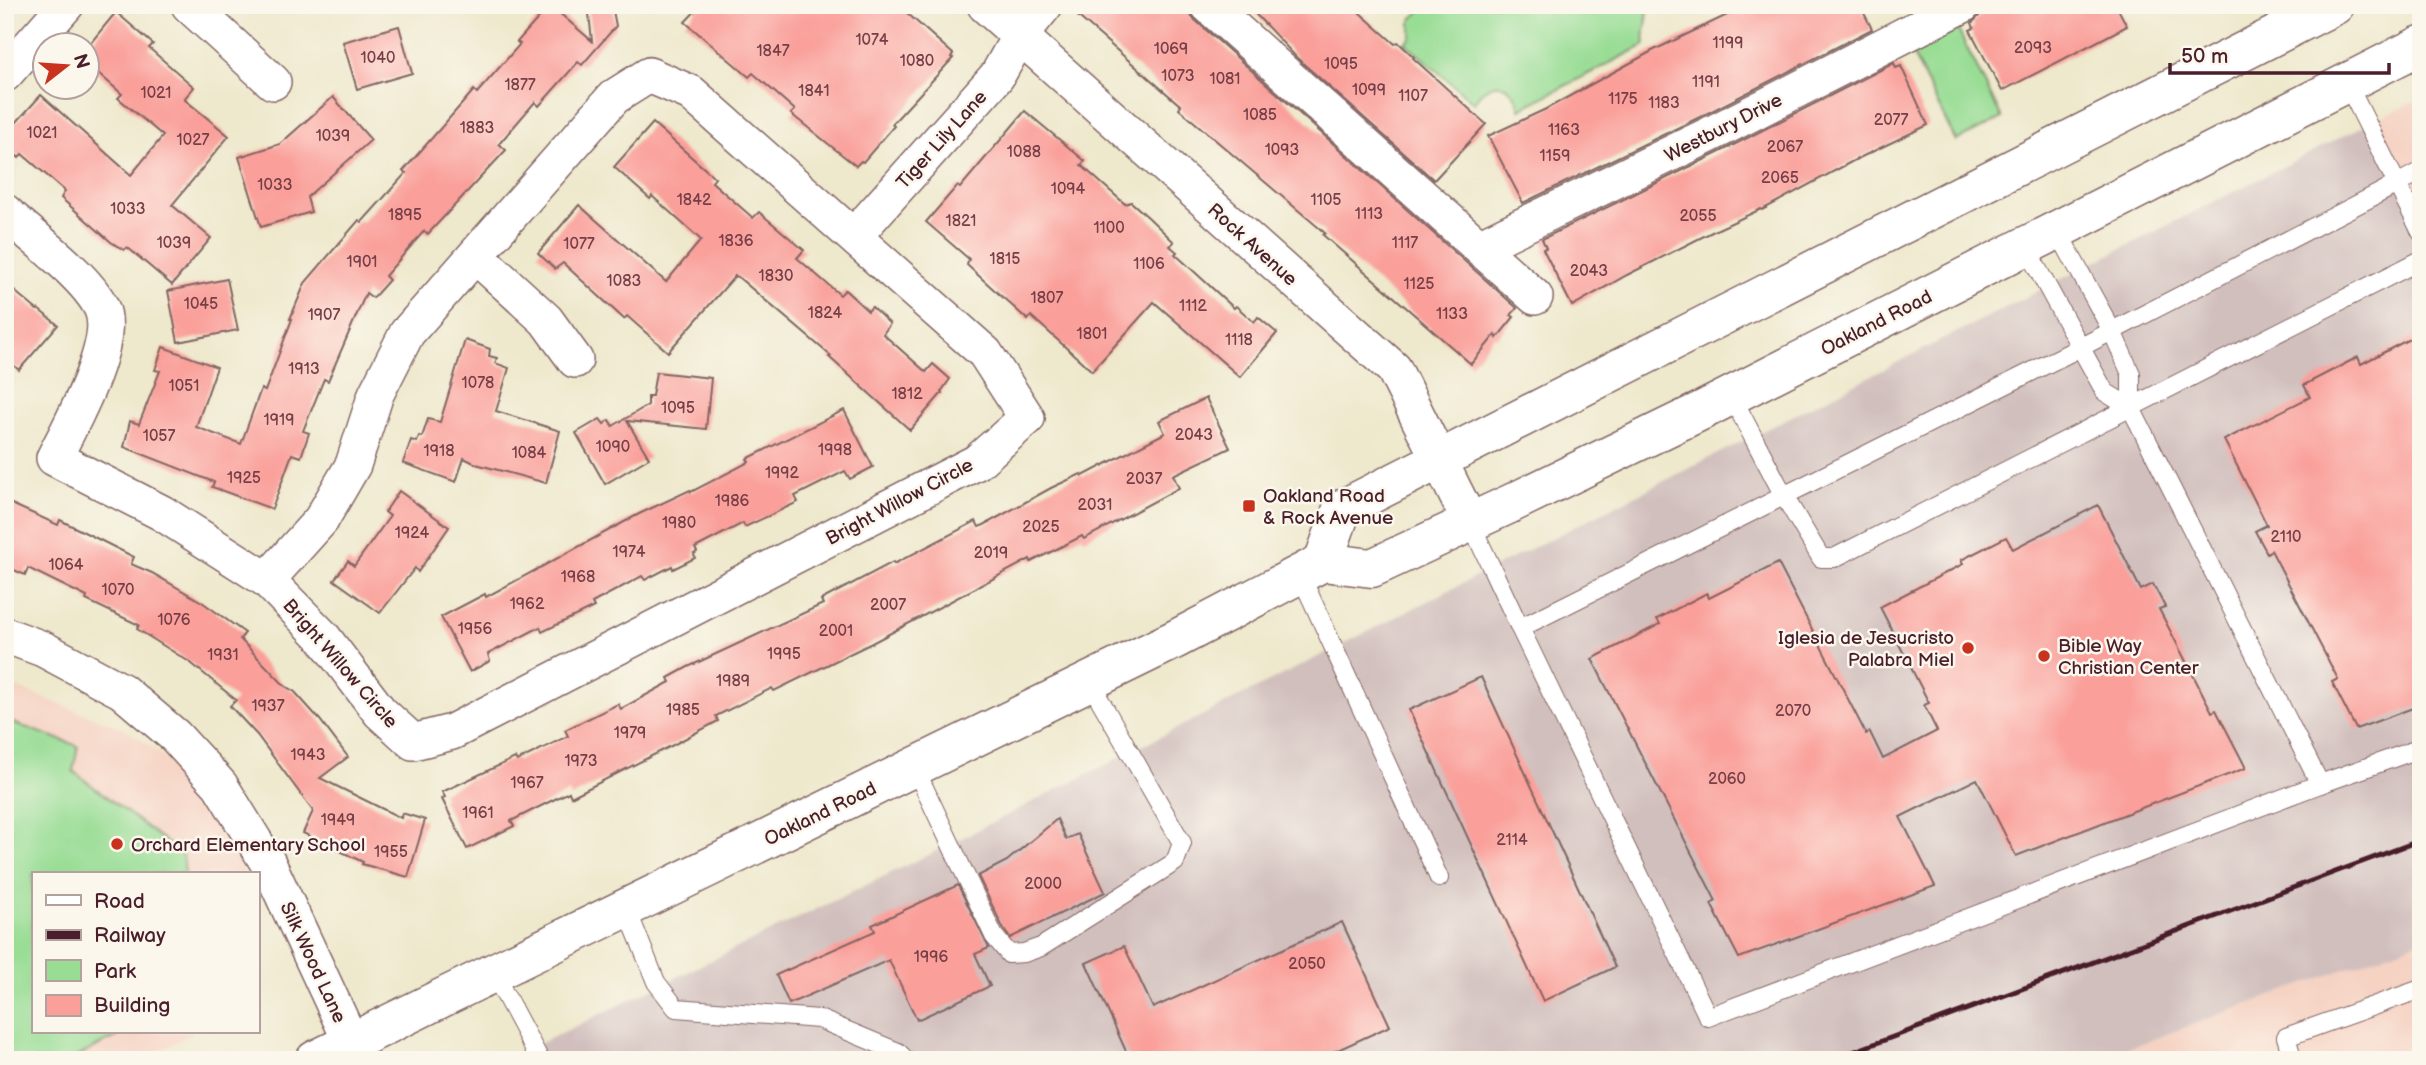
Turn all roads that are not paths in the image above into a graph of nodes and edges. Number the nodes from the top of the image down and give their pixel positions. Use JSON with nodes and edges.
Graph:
{"nodes":[{"id":1,"x":66,"y":5,"type":"edge"},
{"id":2,"x":189,"y":5,"type":"edge"},
{"id":3,"x":985,"y":5,"type":"edge"},
{"id":4,"x":1045,"y":5,"type":"edge"},
{"id":5,"x":1208,"y":5,"type":"edge"},
{"id":6,"x":1963,"y":5,"type":"edge"},
{"id":7,"x":2335,"y":5,"type":"edge"},
{"id":8,"x":1918,"y":15,"type":"edge"},
{"id":9,"x":1019,"y":37,"type":"junction"},
{"id":10,"x":2421,"y":45,"type":"edge"},
{"id":11,"x":5,"y":74,"type":"edge"},
{"id":12,"x":273,"y":82,"type":"dead end"},
{"id":13,"x":2347,"y":83,"type":"junction"},
{"id":14,"x":2421,"y":171,"type":"edge"},
{"id":15,"x":2397,"y":184,"type":"junction"},
{"id":16,"x":5,"y":212,"type":"edge"},
{"id":17,"x":2421,"y":232,"type":"edge"},
{"id":18,"x":854,"y":236,"type":"junction"},
{"id":19,"x":2041,"y":238,"type":"junction"},
{"id":20,"x":1480,"y":246,"type":"junction"},
{"id":21,"x":476,"y":256,"type":"junction"},
{"id":22,"x":2421,"y":260,"type":"edge"},
{"id":23,"x":1535,"y":297,"type":"dead end"},
{"id":24,"x":2112,"y":331,"type":"junction"},
{"id":25,"x":2081,"y":347,"type":"junction"},
{"id":26,"x":575,"y":360,"type":"dead end"},
{"id":27,"x":1731,"y":395,"type":"junction"},
{"id":28,"x":2131,"y":408,"type":"junction"},
{"id":29,"x":1439,"y":462,"type":"junction"},
{"id":30,"x":1784,"y":496,"type":"junction"},
{"id":31,"x":1469,"y":522,"type":"junction"},
{"id":32,"x":1312,"y":568,"type":"junction"},
{"id":33,"x":267,"y":580,"type":"junction"},
{"id":34,"x":1520,"y":628,"type":"junction"},
{"id":35,"x":5,"y":635,"type":"edge"},
{"id":36,"x":1089,"y":681,"type":"junction"},
{"id":37,"x":2421,"y":748,"type":"edge"},
{"id":38,"x":914,"y":766,"type":"junction"},
{"id":39,"x":2320,"y":784,"type":"junction"},
{"id":40,"x":1439,"y":878,"type":"dead end"},
{"id":41,"x":626,"y":907,"type":"junction"},
{"id":42,"x":493,"y":972,"type":"junction"},
{"id":43,"x":2421,"y":989,"type":"edge"},
{"id":44,"x":334,"y":1053,"type":"edge"},
{"id":45,"x":540,"y":1060,"type":"edge"},
{"id":46,"x":906,"y":1060,"type":"edge"},
{"id":47,"x":2292,"y":1060,"type":"edge"}],
"edges":[{"from":1,"to":11,"type":"street"},
{"from":2,"to":12,"type":"street"},
{"from":3,"to":9,"type":"street","name":"Rock Avenue"},
{"from":4,"to":9,"type":"street","name":"Tiger Lily Lane"},
{"from":5,"to":20,"type":"street"},
{"from":6,"to":8,"type":"street","name":"Westbury Drive"},
{"from":7,"to":29,"type":"main road"},
{"from":8,"to":20,"type":"street","name":"Westbury Drive"},
{"from":9,"to":18,"type":"street","name":"Tiger Lily Lane"},
{"from":9,"to":29,"type":"street","name":"Rock Avenue"},
{"from":10,"to":13,"type":"main road","name":"Oakland Road"},
{"from":13,"to":15,"type":"lane"},
{"from":13,"to":19,"type":"main road","name":"Oakland Road"},
{"from":14,"to":15,"type":"lane"},
{"from":15,"to":17,"type":"lane"},
{"from":15,"to":24,"type":"lane"},
{"from":16,"to":33,"type":"street"},
{"from":18,"to":21,"type":"street","name":"Bright Willow Circle"},
{"from":18,"to":33,"type":"street","name":"Bright Willow Circle"},
{"from":19,"to":24,"type":"lane"},
{"from":19,"to":25,"type":"lane"},
{"from":19,"to":27,"type":"main road","name":"Oakland Road"},
{"from":20,"to":23,"type":"street"},
{"from":21,"to":26,"type":"street"},
{"from":21,"to":33,"type":"street","name":"Bright Willow Circle"},
{"from":22,"to":28,"type":"lane"},
{"from":24,"to":25,"type":"lane"},
{"from":24,"to":28,"type":"lane"},
{"from":25,"to":28,"type":"lane"},
{"from":25,"to":30,"type":"lane"},
{"from":27,"to":30,"type":"lane"},
{"from":27,"to":31,"type":"main road","name":"Oakland Road"},
{"from":28,"to":30,"type":"lane"},
{"from":28,"to":39,"type":"lane"},
{"from":29,"to":31,"type":"street","name":"Rock Avenue"},
{"from":29,"to":32,"type":"main road"},
{"from":30,"to":34,"type":"lane"},
{"from":31,"to":32,"type":"main road","name":"Oakland Road"},
{"from":31,"to":34,"type":"lane"},
{"from":32,"to":36,"type":"main road","name":"Oakland Road"},
{"from":32,"to":40,"type":"lane"},
{"from":34,"to":39,"type":"lane"},
{"from":35,"to":44,"type":"street","name":"Silk Wood Lane"},
{"from":36,"to":38,"type":"main road","name":"Oakland Road"},
{"from":36,"to":38,"type":"lane"},
{"from":37,"to":39,"type":"lane"},
{"from":38,"to":41,"type":"main road","name":"Oakland Road"},
{"from":41,"to":42,"type":"main road","name":"Oakland Road"},
{"from":41,"to":46,"type":"lane"},
{"from":42,"to":44,"type":"main road","name":"Oakland Road"},
{"from":42,"to":45,"type":"lane"},
{"from":43,"to":47,"type":"lane"}]}
